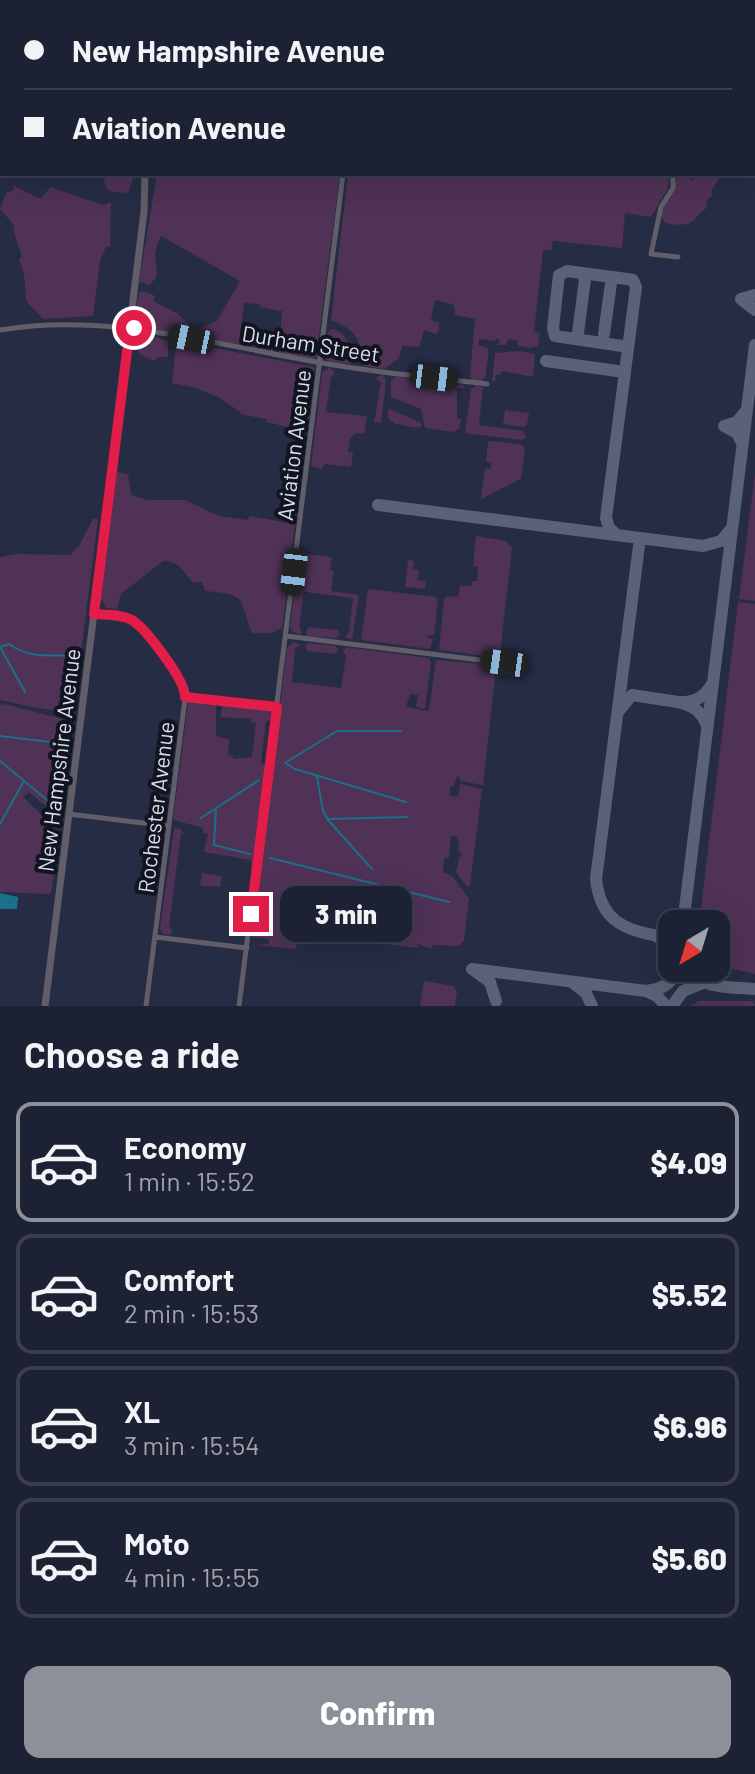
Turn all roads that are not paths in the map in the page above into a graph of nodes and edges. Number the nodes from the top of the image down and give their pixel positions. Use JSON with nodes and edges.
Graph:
{"nodes":[{"id":1,"x":145,"y":176,"type":"edge"},
{"id":2,"x":343,"y":176,"type":"edge"},
{"id":3,"x":673,"y":176,"type":"edge"},
{"id":4,"x":678,"y":257,"type":"dead end"},
{"id":5,"x":130,"y":328,"type":"junction"},
{"id":6,"x":0,"y":330,"type":"edge"},
{"id":7,"x":320,"y":363,"type":"junction"},
{"id":8,"x":487,"y":384,"type":"dead end"},
{"id":9,"x":94,"y":614,"type":"junction"},
{"id":10,"x":286,"y":636,"type":"junction"},
{"id":11,"x":504,"y":663,"type":"dead end"},
{"id":12,"x":185,"y":697,"type":"junction"},
{"id":13,"x":277,"y":707,"type":"junction"},
{"id":14,"x":69,"y":814,"type":"junction"},
{"id":15,"x":168,"y":826,"type":"junction"},
{"id":16,"x":155,"y":937,"type":"junction"},
{"id":17,"x":247,"y":948,"type":"junction"},
{"id":18,"x":45,"y":1006,"type":"edge"},
{"id":19,"x":146,"y":1006,"type":"edge"},
{"id":20,"x":239,"y":1006,"type":"edge"}],
"edges":[{"from":1,"to":5,"type":"street","name":"New Hampshire Avenue"},
{"from":2,"to":7,"type":"street","name":"Aviation Avenue"},
{"from":3,"to":4,"type":"street"},
{"from":5,"to":6,"type":"street","name":"Durham Street"},
{"from":5,"to":7,"type":"street","name":"Durham Street"},
{"from":5,"to":9,"type":"street","name":"New Hampshire Avenue"},
{"from":7,"to":8,"type":"street","name":"Durham Street"},
{"from":7,"to":10,"type":"street","name":"Aviation Avenue"},
{"from":9,"to":12,"type":"street","name":"Rochester Avenue"},
{"from":9,"to":14,"type":"street","name":"New Hampshire Avenue"},
{"from":10,"to":11,"type":"street"},
{"from":10,"to":13,"type":"street","name":"Aviation Avenue"},
{"from":12,"to":13,"type":"street"},
{"from":12,"to":15,"type":"street","name":"Rochester Avenue"},
{"from":13,"to":17,"type":"street","name":"Aviation Avenue"},
{"from":14,"to":15,"type":"street"},
{"from":14,"to":18,"type":"street","name":"New Hampshire Avenue"},
{"from":15,"to":16,"type":"street","name":"Rochester Avenue"},
{"from":16,"to":17,"type":"street"},
{"from":16,"to":19,"type":"street","name":"Rochester Avenue"},
{"from":17,"to":20,"type":"street","name":"Aviation Avenue"}]}
